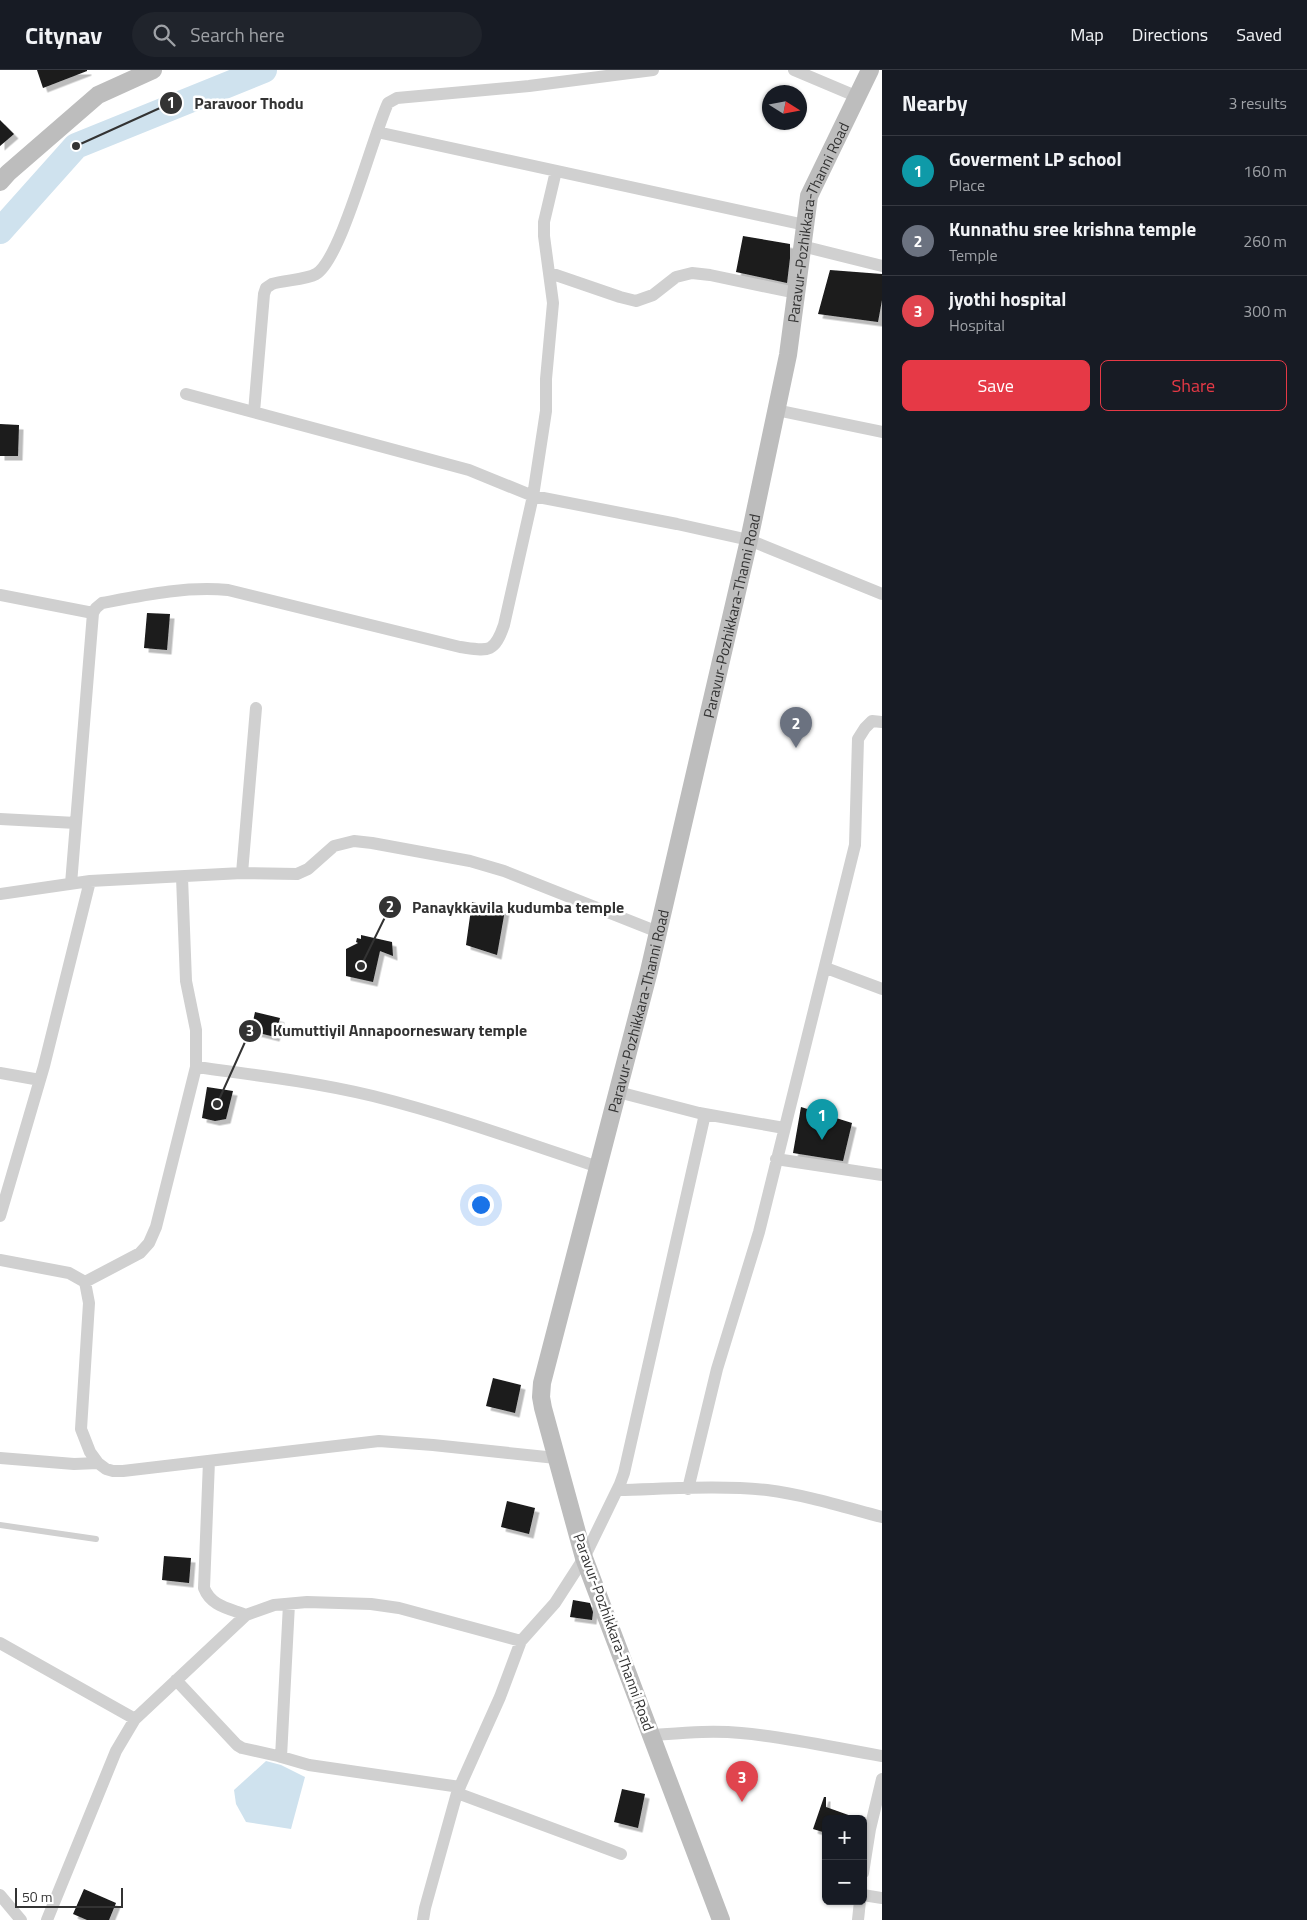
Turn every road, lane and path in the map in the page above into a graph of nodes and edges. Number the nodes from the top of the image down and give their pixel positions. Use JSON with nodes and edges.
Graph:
{"nodes":[{"id":1,"x":153,"y":70,"type":"edge"},
{"id":2,"x":653,"y":70,"type":"edge"},
{"id":3,"x":794,"y":70,"type":"edge"},
{"id":4,"x":870,"y":70,"type":"edge"},
{"id":5,"x":860,"y":93,"type":"junction"},
{"id":6,"x":377,"y":132,"type":"junction"},
{"id":7,"x":556,"y":171,"type":"junction"},
{"id":8,"x":0,"y":182,"type":"edge"},
{"id":9,"x":805,"y":226,"type":"junction"},
{"id":10,"x":802,"y":246,"type":"junction"},
{"id":11,"x":882,"y":266,"type":"edge"},
{"id":12,"x":550,"y":274,"type":"junction"},
{"id":13,"x":796,"y":293,"type":"junction"},
{"id":14,"x":186,"y":394,"type":"dead end"},
{"id":15,"x":776,"y":410,"type":"junction"},
{"id":16,"x":254,"y":412,"type":"junction"},
{"id":17,"x":882,"y":432,"type":"edge"},
{"id":18,"x":533,"y":496,"type":"junction"},
{"id":19,"x":749,"y":540,"type":"junction"},
{"id":20,"x":882,"y":594,"type":"edge"},
{"id":21,"x":0,"y":595,"type":"edge"},
{"id":22,"x":93,"y":613,"type":"junction"},
{"id":23,"x":256,"y":708,"type":"dead end"},
{"id":24,"x":882,"y":722,"type":"edge"},
{"id":25,"x":0,"y":818,"type":"edge"},
{"id":26,"x":76,"y":823,"type":"junction"},
{"id":27,"x":242,"y":873,"type":"junction"},
{"id":28,"x":182,"y":877,"type":"junction"},
{"id":29,"x":90,"y":881,"type":"junction"},
{"id":30,"x":71,"y":884,"type":"junction"},
{"id":31,"x":0,"y":894,"type":"edge"},
{"id":32,"x":658,"y":932,"type":"junction"},
{"id":33,"x":826,"y":968,"type":"junction"},
{"id":34,"x":882,"y":989,"type":"edge"},
{"id":35,"x":196,"y":1067,"type":"junction"},
{"id":36,"x":0,"y":1073,"type":"edge"},
{"id":37,"x":40,"y":1080,"type":"junction"},
{"id":38,"x":618,"y":1092,"type":"junction"},
{"id":39,"x":705,"y":1114,"type":"junction"},
{"id":40,"x":784,"y":1128,"type":"junction"},
{"id":41,"x":776,"y":1159,"type":"junction"},
{"id":42,"x":598,"y":1167,"type":"junction"},
{"id":43,"x":882,"y":1175,"type":"edge"},
{"id":44,"x":0,"y":1216,"type":"edge"},
{"id":45,"x":0,"y":1260,"type":"edge"},
{"id":46,"x":85,"y":1282,"type":"junction"},
{"id":47,"x":0,"y":1458,"type":"edge"},
{"id":48,"x":556,"y":1458,"type":"junction"},
{"id":49,"x":209,"y":1461,"type":"junction"},
{"id":50,"x":98,"y":1463,"type":"junction"},
{"id":51,"x":688,"y":1489,"type":"junction"},
{"id":52,"x":618,"y":1490,"type":"junction"},
{"id":53,"x":882,"y":1518,"type":"edge"},
{"id":54,"x":0,"y":1525,"type":"edge"},
{"id":55,"x":96,"y":1539,"type":"dead end"},
{"id":56,"x":584,"y":1558,"type":"junction"},
{"id":57,"x":289,"y":1604,"type":"junction"},
{"id":58,"x":246,"y":1615,"type":"junction"},
{"id":59,"x":521,"y":1640,"type":"junction"},
{"id":60,"x":0,"y":1642,"type":"edge"},
{"id":61,"x":176,"y":1680,"type":"junction"},
{"id":62,"x":135,"y":1719,"type":"junction"},
{"id":63,"x":652,"y":1735,"type":"junction"},
{"id":64,"x":882,"y":1756,"type":"edge"},
{"id":65,"x":281,"y":1757,"type":"junction"},
{"id":66,"x":882,"y":1780,"type":"edge"},
{"id":67,"x":459,"y":1790,"type":"junction"},
{"id":68,"x":621,"y":1854,"type":"dead end"},
{"id":69,"x":865,"y":1860,"type":"edge"},
{"id":70,"x":0,"y":1895,"type":"edge"},
{"id":71,"x":867,"y":1896,"type":"edge"},
{"id":72,"x":882,"y":1898,"type":"edge"},
{"id":73,"x":860,"y":1905,"type":"edge"},
{"id":74,"x":21,"y":1920,"type":"edge"},
{"id":75,"x":47,"y":1920,"type":"edge"},
{"id":76,"x":423,"y":1920,"type":"edge"},
{"id":77,"x":721,"y":1920,"type":"edge"},
{"id":78,"x":858,"y":1920,"type":"edge"}],
"edges":[{"from":1,"to":8,"type":"main road"},
{"from":2,"to":6,"type":"street"},
{"from":3,"to":5,"type":"street"},
{"from":4,"to":5,"type":"main road","name":"Paravur-Pozhikkara-Thanni Road"},
{"from":5,"to":9,"type":"main road","name":"Paravur-Pozhikkara-Thanni Road"},
{"from":6,"to":7,"type":"street"},
{"from":6,"to":16,"type":"street"},
{"from":7,"to":9,"type":"street"},
{"from":7,"to":12,"type":"street"},
{"from":9,"to":10,"type":"main road","name":"Paravur-Pozhikkara-Thanni Road"},
{"from":10,"to":11,"type":"street"},
{"from":10,"to":13,"type":"main road","name":"Paravur-Pozhikkara-Thanni Road"},
{"from":12,"to":13,"type":"street"},
{"from":12,"to":18,"type":"street"},
{"from":13,"to":15,"type":"main road","name":"Paravur-Pozhikkara-Thanni Road"},
{"from":14,"to":16,"type":"street"},
{"from":15,"to":17,"type":"street"},
{"from":15,"to":19,"type":"main road","name":"Paravur-Pozhikkara-Thanni Road"},
{"from":16,"to":18,"type":"street"},
{"from":18,"to":19,"type":"street"},
{"from":18,"to":22,"type":"street"},
{"from":19,"to":20,"type":"street"},
{"from":19,"to":32,"type":"main road","name":"Paravur-Pozhikkara-Thanni Road"},
{"from":21,"to":22,"type":"street"},
{"from":22,"to":26,"type":"street"},
{"from":23,"to":27,"type":"street"},
{"from":24,"to":33,"type":"street"},
{"from":25,"to":26,"type":"street"},
{"from":26,"to":30,"type":"street"},
{"from":27,"to":28,"type":"street"},
{"from":27,"to":32,"type":"street"},
{"from":28,"to":29,"type":"street"},
{"from":28,"to":35,"type":"street"},
{"from":29,"to":30,"type":"street"},
{"from":29,"to":37,"type":"street"},
{"from":30,"to":31,"type":"street"},
{"from":32,"to":38,"type":"main road","name":"Paravur-Pozhikkara-Thanni Road"},
{"from":33,"to":34,"type":"street"},
{"from":33,"to":40,"type":"street"},
{"from":35,"to":42,"type":"street"},
{"from":35,"to":46,"type":"street"},
{"from":36,"to":37,"type":"street"},
{"from":37,"to":44,"type":"street"},
{"from":38,"to":39,"type":"street"},
{"from":38,"to":42,"type":"main road","name":"Paravur-Pozhikkara-Thanni Road"},
{"from":39,"to":40,"type":"street"},
{"from":39,"to":52,"type":"street"},
{"from":40,"to":41,"type":"street"},
{"from":41,"to":43,"type":"street"},
{"from":41,"to":51,"type":"street"},
{"from":42,"to":48,"type":"main road","name":"Paravur-Pozhikkara-Thanni Road"},
{"from":45,"to":46,"type":"street"},
{"from":46,"to":50,"type":"street"},
{"from":47,"to":50,"type":"street"},
{"from":48,"to":49,"type":"street"},
{"from":48,"to":56,"type":"main road","name":"Paravur-Pozhikkara-Thanni Road"},
{"from":49,"to":50,"type":"street"},
{"from":49,"to":58,"type":"street"},
{"from":51,"to":52,"type":"street"},
{"from":51,"to":53,"type":"street"},
{"from":52,"to":56,"type":"street"},
{"from":54,"to":55,"type":"lane"},
{"from":56,"to":59,"type":"street"},
{"from":56,"to":63,"type":"main road","name":"Paravur-Pozhikkara-Thanni Road"},
{"from":57,"to":58,"type":"street"},
{"from":57,"to":59,"type":"street"},
{"from":57,"to":65,"type":"street"},
{"from":58,"to":61,"type":"street"},
{"from":59,"to":67,"type":"street"},
{"from":60,"to":62,"type":"street"},
{"from":61,"to":62,"type":"street"},
{"from":61,"to":65,"type":"street"},
{"from":62,"to":75,"type":"street"},
{"from":63,"to":64,"type":"street"},
{"from":63,"to":77,"type":"main road","name":"Paravur-Pozhikkara-Thanni Road"},
{"from":65,"to":67,"type":"street"},
{"from":66,"to":69,"type":"street"},
{"from":67,"to":68,"type":"street"},
{"from":67,"to":76,"type":"street"},
{"from":70,"to":74,"type":"street"},
{"from":71,"to":72,"type":"street"},
{"from":73,"to":78,"type":"street"}]}
